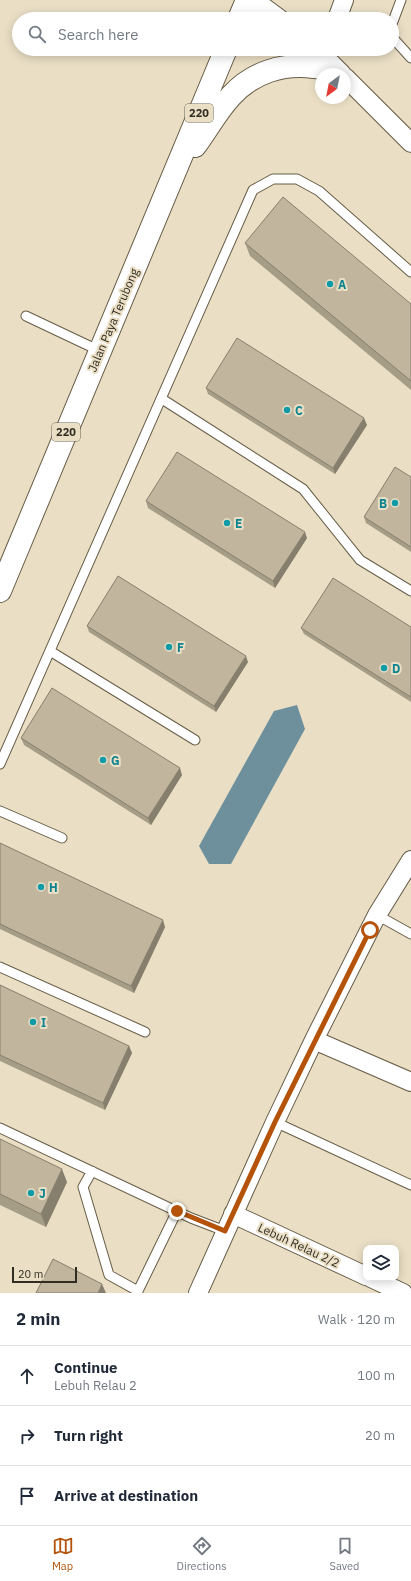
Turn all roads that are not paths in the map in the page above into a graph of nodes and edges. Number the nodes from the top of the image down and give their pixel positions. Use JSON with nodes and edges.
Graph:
{"nodes":[{"id":1,"x":248,"y":0,"type":"edge"},
{"id":2,"x":344,"y":0,"type":"edge"},
{"id":3,"x":400,"y":0,"type":"edge"},
{"id":4,"x":242,"y":12,"type":"edge"},
{"id":5,"x":270,"y":12,"type":"edge"},
{"id":6,"x":340,"y":12,"type":"edge"},
{"id":7,"x":396,"y":12,"type":"edge"},
{"id":8,"x":399,"y":45,"type":"edge"},
{"id":9,"x":223,"y":56,"type":"edge"},
{"id":10,"x":326,"y":56,"type":"edge"},
{"id":11,"x":411,"y":58,"type":"edge"},
{"id":12,"x":321,"y":68,"type":"edge"},
{"id":13,"x":337,"y":68,"type":"edge"},
{"id":14,"x":351,"y":83,"type":"edge"},
{"id":15,"x":411,"y":143,"type":"edge"},
{"id":16,"x":173,"y":177,"type":"junction"},
{"id":17,"x":411,"y":272,"type":"edge"},
{"id":18,"x":26,"y":316,"type":"dead end"},
{"id":19,"x":100,"y":351,"type":"junction"},
{"id":20,"x":162,"y":399,"type":"junction"},
{"id":21,"x":0,"y":591,"type":"edge"},
{"id":22,"x":411,"y":591,"type":"edge"},
{"id":23,"x":50,"y":651,"type":"junction"},
{"id":24,"x":195,"y":740,"type":"dead end"},
{"id":25,"x":0,"y":764,"type":"edge"},
{"id":26,"x":0,"y":811,"type":"edge"},
{"id":27,"x":62,"y":838,"type":"dead end"},
{"id":28,"x":411,"y":860,"type":"edge"},
{"id":29,"x":378,"y":915,"type":"junction"},
{"id":30,"x":411,"y":934,"type":"edge"},
{"id":31,"x":0,"y":967,"type":"edge"},
{"id":32,"x":145,"y":1032,"type":"dead end"},
{"id":33,"x":314,"y":1040,"type":"junction"},
{"id":34,"x":411,"y":1082,"type":"edge"},
{"id":35,"x":275,"y":1122,"type":"junction"},
{"id":36,"x":0,"y":1128,"type":"edge"},
{"id":37,"x":92,"y":1171,"type":"junction"},
{"id":38,"x":411,"y":1185,"type":"edge"},
{"id":39,"x":177,"y":1211,"type":"junction"},
{"id":40,"x":233,"y":1214,"type":"junction"},
{"id":41,"x":225,"y":1231,"type":"junction"},
{"id":42,"x":363,"y":1275,"type":"edge"},
{"id":43,"x":377,"y":1281,"type":"edge"},
{"id":44,"x":138,"y":1292,"type":"edge"},
{"id":45,"x":198,"y":1293,"type":"edge"},
{"id":46,"x":403,"y":1293,"type":"edge"}],
"edges":[{"from":1,"to":4,"type":"main road"},
{"from":1,"to":5,"type":"street"},
{"from":2,"to":6,"type":"street"},
{"from":3,"to":7,"type":"lane"},
{"from":8,"to":11,"type":"lane"},
{"from":9,"to":16,"type":"main road","name":"Jalan Paya Terubong","number":"220"},
{"from":10,"to":13,"type":"street"},
{"from":12,"to":16,"type":"main road"},
{"from":14,"to":15,"type":"street"},
{"from":16,"to":19,"type":"main road","name":"Jalan Paya Terubong","number":"220"},
{"from":17,"to":20,"type":"lane"},
{"from":18,"to":19,"type":"lane"},
{"from":19,"to":21,"type":"main road","name":"Jalan Paya Terubong","number":"220"},
{"from":20,"to":22,"type":"lane"},
{"from":20,"to":23,"type":"lane"},
{"from":23,"to":24,"type":"lane"},
{"from":23,"to":25,"type":"lane"},
{"from":26,"to":27,"type":"lane"},
{"from":28,"to":29,"type":"street"},
{"from":29,"to":30,"type":"lane"},
{"from":29,"to":33,"type":"street"},
{"from":31,"to":32,"type":"lane"},
{"from":33,"to":34,"type":"street"},
{"from":33,"to":35,"type":"street"},
{"from":35,"to":38,"type":"lane"},
{"from":35,"to":40,"type":"street"},
{"from":36,"to":37,"type":"lane"},
{"from":37,"to":39,"type":"lane"},
{"from":37,"to":44,"type":"lane"},
{"from":39,"to":41,"type":"lane"},
{"from":39,"to":44,"type":"lane"},
{"from":40,"to":41,"type":"street"},
{"from":40,"to":42,"type":"street","name":"Lebuh Relau 2/2"},
{"from":41,"to":45,"type":"street"},
{"from":43,"to":46,"type":"street"}]}
